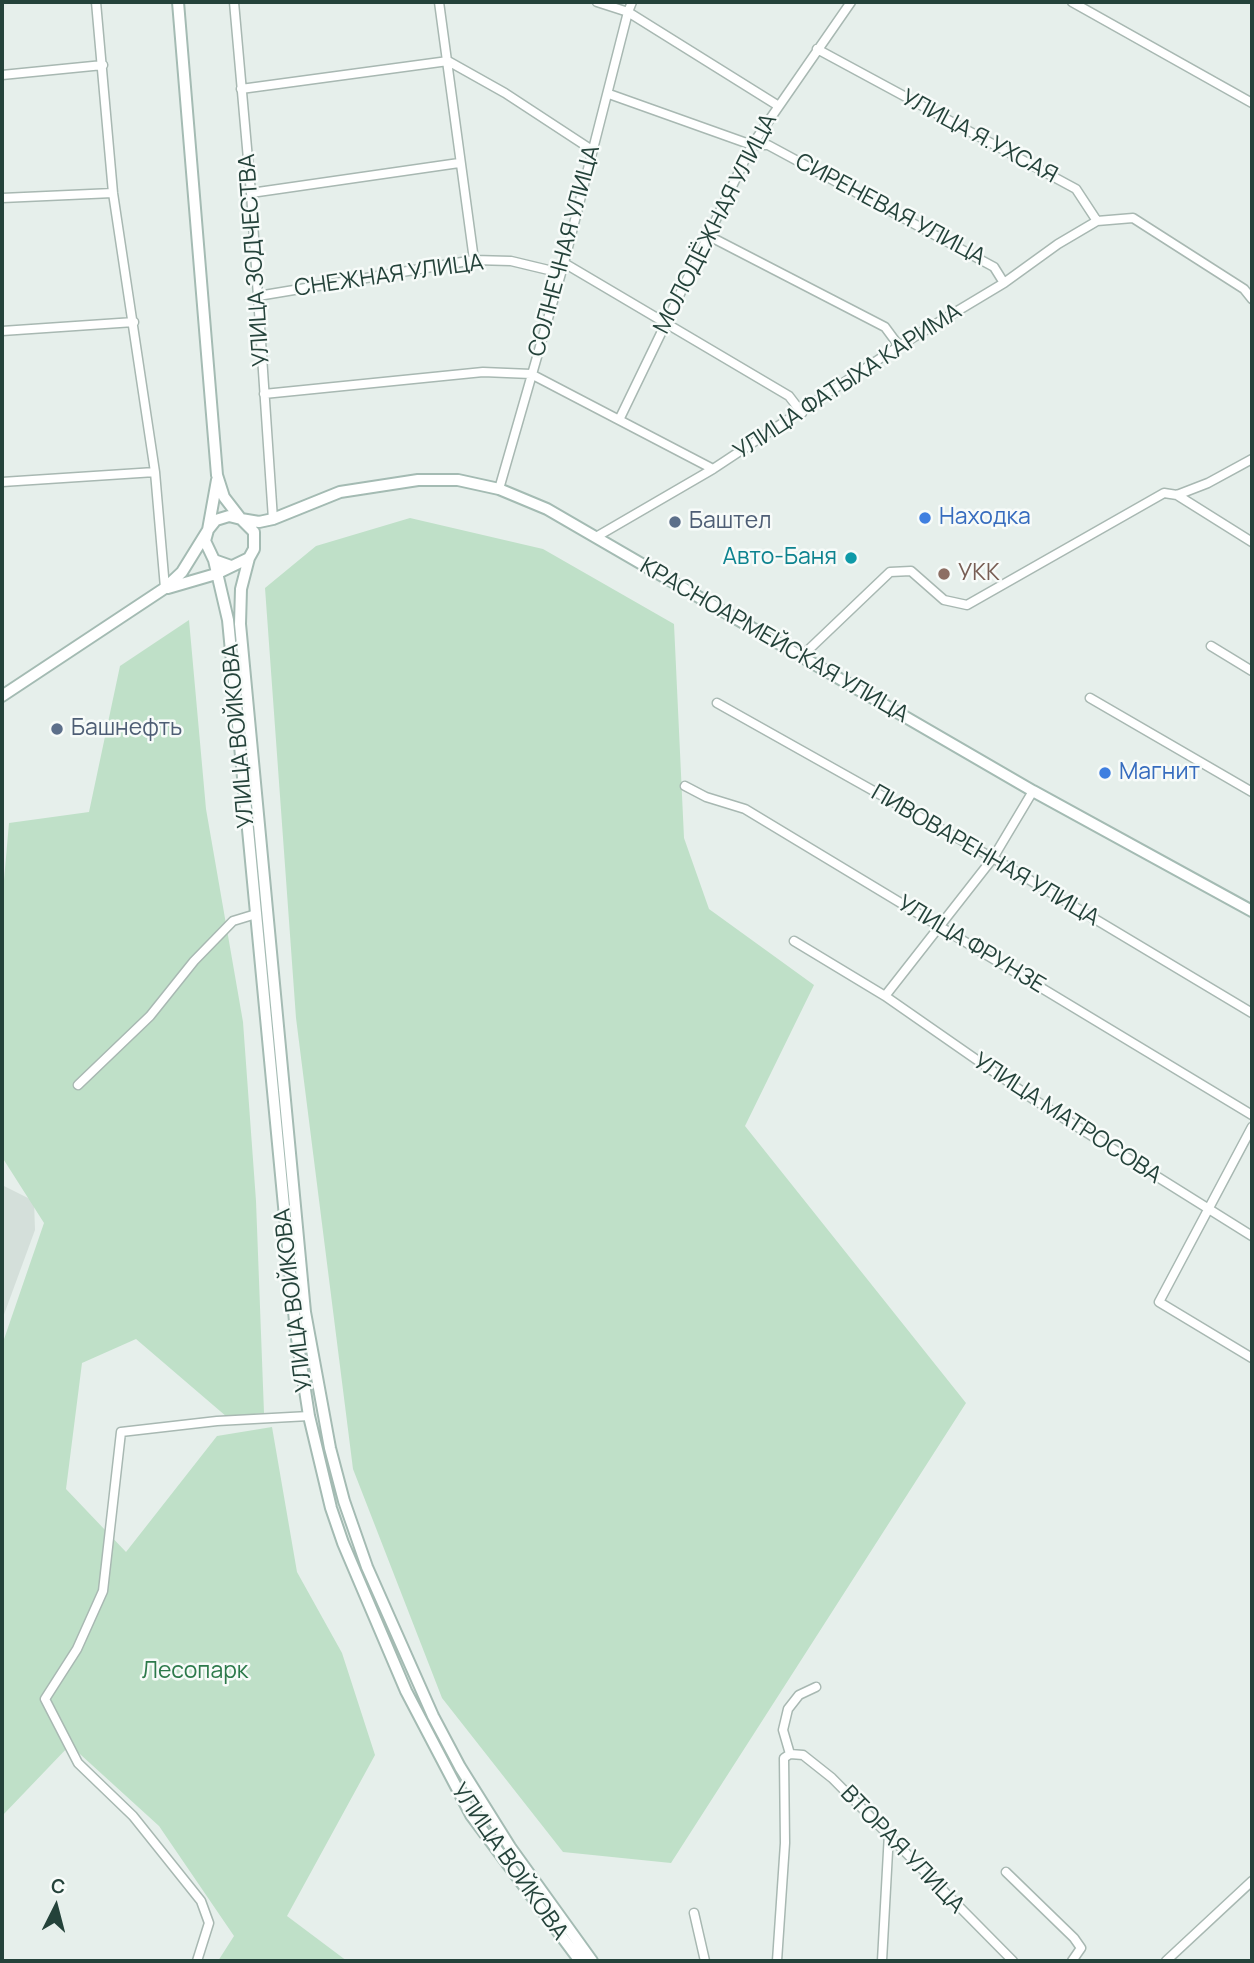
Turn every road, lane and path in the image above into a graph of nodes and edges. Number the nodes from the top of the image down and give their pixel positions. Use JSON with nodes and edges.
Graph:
{"nodes":[{"id":1,"x":96,"y":2,"type":"edge"},
{"id":2,"x":178,"y":2,"type":"edge"},
{"id":3,"x":234,"y":2,"type":"edge"},
{"id":4,"x":439,"y":2,"type":"edge"},
{"id":5,"x":597,"y":2,"type":"edge"},
{"id":6,"x":632,"y":2,"type":"edge"},
{"id":7,"x":851,"y":2,"type":"edge"},
{"id":8,"x":1072,"y":2,"type":"edge"},
{"id":9,"x":628,"y":12,"type":"junction"},
{"id":10,"x":817,"y":49,"type":"junction"},
{"id":11,"x":448,"y":61,"type":"junction"},
{"id":12,"x":103,"y":65,"type":"junction"},
{"id":13,"x":2,"y":75,"type":"edge"},
{"id":14,"x":241,"y":89,"type":"junction"},
{"id":15,"x":609,"y":94,"type":"junction"},
{"id":16,"x":1252,"y":103,"type":"edge"},
{"id":17,"x":777,"y":105,"type":"junction"},
{"id":18,"x":752,"y":145,"type":"junction"},
{"id":19,"x":592,"y":150,"type":"junction"},
{"id":20,"x":459,"y":163,"type":"junction"},
{"id":21,"x":113,"y":193,"type":"junction"},
{"id":22,"x":251,"y":193,"type":"junction"},
{"id":23,"x":2,"y":198,"type":"edge"},
{"id":24,"x":1097,"y":221,"type":"junction"},
{"id":25,"x":708,"y":235,"type":"junction"},
{"id":26,"x":474,"y":260,"type":"junction"},
{"id":27,"x":564,"y":264,"type":"junction"},
{"id":28,"x":561,"y":273,"type":"junction"},
{"id":29,"x":1004,"y":283,"type":"junction"},
{"id":30,"x":258,"y":296,"type":"junction"},
{"id":31,"x":1252,"y":299,"type":"edge"},
{"id":32,"x":134,"y":322,"type":"junction"},
{"id":33,"x":664,"y":325,"type":"junction"},
{"id":34,"x":2,"y":331,"type":"edge"},
{"id":35,"x":899,"y":346,"type":"junction"},
{"id":36,"x":531,"y":374,"type":"junction"},
{"id":37,"x":264,"y":394,"type":"junction"},
{"id":38,"x":802,"y":413,"type":"junction"},
{"id":39,"x":619,"y":420,"type":"junction"},
{"id":40,"x":1252,"y":458,"type":"edge"},
{"id":41,"x":713,"y":469,"type":"junction"},
{"id":42,"x":155,"y":471,"type":"junction"},
{"id":43,"x":218,"y":475,"type":"junction"},
{"id":44,"x":2,"y":482,"type":"edge"},
{"id":45,"x":499,"y":489,"type":"junction"},
{"id":46,"x":1177,"y":495,"type":"junction"},
{"id":47,"x":242,"y":519,"type":"junction"},
{"id":48,"x":273,"y":519,"type":"junction"},
{"id":49,"x":208,"y":530,"type":"junction"},
{"id":50,"x":596,"y":537,"type":"junction"},
{"id":51,"x":1252,"y":542,"type":"edge"},
{"id":52,"x":252,"y":554,"type":"junction"},
{"id":53,"x":214,"y":560,"type":"junction"},
{"id":54,"x":230,"y":566,"type":"junction"},
{"id":55,"x":216,"y":574,"type":"junction"},
{"id":56,"x":165,"y":589,"type":"junction"},
{"id":57,"x":1211,"y":646,"type":"dead end"},
{"id":58,"x":803,"y":655,"type":"junction"},
{"id":59,"x":1252,"y":671,"type":"edge"},
{"id":60,"x":2,"y":696,"type":"edge"},
{"id":61,"x":1090,"y":698,"type":"dead end"},
{"id":62,"x":717,"y":703,"type":"dead end"},
{"id":63,"x":685,"y":786,"type":"dead end"},
{"id":64,"x":1032,"y":791,"type":"junction"},
{"id":65,"x":1252,"y":792,"type":"edge"},
{"id":66,"x":993,"y":858,"type":"junction"},
{"id":67,"x":1252,"y":911,"type":"edge"},
{"id":68,"x":256,"y":914,"type":"junction"},
{"id":69,"x":938,"y":925,"type":"junction"},
{"id":70,"x":794,"y":941,"type":"dead end"},
{"id":71,"x":884,"y":996,"type":"junction"},
{"id":72,"x":1252,"y":1013,"type":"edge"},
{"id":73,"x":78,"y":1085,"type":"dead end"},
{"id":74,"x":1252,"y":1115,"type":"edge"},
{"id":75,"x":1252,"y":1127,"type":"edge"},
{"id":76,"x":1207,"y":1210,"type":"junction"},
{"id":77,"x":1252,"y":1236,"type":"edge"},
{"id":78,"x":1252,"y":1358,"type":"edge"},
{"id":79,"x":309,"y":1416,"type":"junction"},
{"id":80,"x":816,"y":1687,"type":"dead end"},
{"id":81,"x":787,"y":1756,"type":"junction"},
{"id":82,"x":889,"y":1833,"type":"junction"},
{"id":83,"x":1006,"y":1872,"type":"dead end"},
{"id":84,"x":1252,"y":1881,"type":"edge"},
{"id":85,"x":694,"y":1913,"type":"dead end"},
{"id":86,"x":197,"y":1961,"type":"edge"},
{"id":87,"x":580,"y":1961,"type":"edge"},
{"id":88,"x":592,"y":1961,"type":"edge"},
{"id":89,"x":705,"y":1961,"type":"edge"},
{"id":90,"x":777,"y":1961,"type":"edge"},
{"id":91,"x":882,"y":1961,"type":"edge"},
{"id":92,"x":1013,"y":1961,"type":"edge"},
{"id":93,"x":1072,"y":1961,"type":"edge"},
{"id":94,"x":1166,"y":1961,"type":"edge"}],
"edges":[{"from":1,"to":12,"type":"street"},
{"from":2,"to":43,"type":"main road"},
{"from":3,"to":14,"type":"street","name":"УЛИЦА ЗОДЧЕСТВА"},
{"from":4,"to":11,"type":"street"},
{"from":5,"to":9,"type":"street"},
{"from":6,"to":9,"type":"street","name":"СОЛНЕЧНАЯ УЛИЦА"},
{"from":7,"to":10,"type":"street","name":"МОЛОДЁЖНАЯ УЛИЦА"},
{"from":8,"to":16,"type":"street"},
{"from":9,"to":15,"type":"street","name":"СОЛНЕЧНАЯ УЛИЦА"},
{"from":9,"to":17,"type":"street"},
{"from":10,"to":17,"type":"street","name":"МОЛОДЁЖНАЯ УЛИЦА"},
{"from":10,"to":24,"type":"street","name":"УЛИЦА Я.УХСАЯ"},
{"from":11,"to":14,"type":"street"},
{"from":11,"to":19,"type":"street"},
{"from":11,"to":20,"type":"street"},
{"from":12,"to":13,"type":"street"},
{"from":12,"to":21,"type":"street"},
{"from":14,"to":22,"type":"street","name":"УЛИЦА ЗОДЧЕСТВА"},
{"from":15,"to":18,"type":"street","name":"СИРЕНЕВАЯ УЛИЦА"},
{"from":15,"to":19,"type":"street","name":"СОЛНЕЧНАЯ УЛИЦА"},
{"from":17,"to":18,"type":"street","name":"МОЛОДЁЖНАЯ УЛИЦА"},
{"from":18,"to":25,"type":"street","name":"МОЛОДЁЖНАЯ УЛИЦА"},
{"from":18,"to":29,"type":"street","name":"СИРЕНЕВАЯ УЛИЦА"},
{"from":19,"to":27,"type":"street","name":"СОЛНЕЧНАЯ УЛИЦА"},
{"from":20,"to":22,"type":"street"},
{"from":20,"to":26,"type":"street"},
{"from":21,"to":23,"type":"street"},
{"from":21,"to":32,"type":"street"},
{"from":22,"to":30,"type":"street","name":"УЛИЦА ЗОДЧЕСТВА"},
{"from":24,"to":29,"type":"street","name":"УЛИЦА ФАТЫХА КАРИМА"},
{"from":24,"to":31,"type":"street"},
{"from":25,"to":33,"type":"street","name":"МОЛОДЁЖНАЯ УЛИЦА"},
{"from":25,"to":35,"type":"street"},
{"from":26,"to":28,"type":"street","name":"СНЕЖНАЯ УЛИЦА"},
{"from":26,"to":30,"type":"street","name":"СНЕЖНАЯ УЛИЦА"},
{"from":27,"to":28,"type":"street","name":"СОЛНЕЧНАЯ УЛИЦА"},
{"from":27,"to":33,"type":"street"},
{"from":28,"to":36,"type":"street","name":"СОЛНЕЧНАЯ УЛИЦА"},
{"from":29,"to":35,"type":"street","name":"УЛИЦА ФАТЫХА КАРИМА"},
{"from":30,"to":37,"type":"street","name":"УЛИЦА ЗОДЧЕСТВА"},
{"from":32,"to":34,"type":"street"},
{"from":32,"to":42,"type":"street"},
{"from":33,"to":38,"type":"street"},
{"from":33,"to":39,"type":"street","name":"МОЛОДЁЖНАЯ УЛИЦА"},
{"from":35,"to":38,"type":"street","name":"УЛИЦА ФАТЫХА КАРИМА"},
{"from":36,"to":37,"type":"street"},
{"from":36,"to":39,"type":"street"},
{"from":36,"to":45,"type":"street","name":"СОЛНЕЧНАЯ УЛИЦА"},
{"from":37,"to":48,"type":"street","name":"УЛИЦА ЗОДЧЕСТВА"},
{"from":38,"to":41,"type":"street","name":"УЛИЦА ФАТЫХА КАРИМА"},
{"from":39,"to":41,"type":"street"},
{"from":40,"to":46,"type":"street"},
{"from":41,"to":50,"type":"street","name":"УЛИЦА ФАТЫХА КАРИМА"},
{"from":42,"to":44,"type":"street"},
{"from":42,"to":56,"type":"street"},
{"from":43,"to":47,"type":"main road"},
{"from":43,"to":49,"type":"main road"},
{"from":45,"to":48,"type":"main road","name":"КРАСНОАРМЕЙСКАЯ УЛИЦА"},
{"from":45,"to":50,"type":"main road","name":"КРАСНОАРМЕЙСКАЯ УЛИЦА"},
{"from":46,"to":51,"type":"street"},
{"from":46,"to":58,"type":"street"},
{"from":47,"to":48,"type":"main road"},
{"from":47,"to":49,"type":"main road"},
{"from":47,"to":52,"type":"main road"},
{"from":48,"to":52,"type":"main road","name":"УЛИЦА ВОЙКОВА"},
{"from":49,"to":53,"type":"main road"},
{"from":49,"to":56,"type":"main road"},
{"from":50,"to":58,"type":"main road","name":"КРАСНОАРМЕЙСКАЯ УЛИЦА"},
{"from":52,"to":54,"type":"main road"},
{"from":52,"to":88,"type":"main road","name":"УЛИЦА ВОЙКОВА"},
{"from":53,"to":54,"type":"main road"},
{"from":53,"to":55,"type":"main road","name":"УЛИЦА ВОЙКОВА"},
{"from":54,"to":55,"type":"main road"},
{"from":55,"to":56,"type":"main road"},
{"from":55,"to":68,"type":"main road","name":"УЛИЦА ВОЙКОВА"},
{"from":56,"to":60,"type":"main road"},
{"from":57,"to":59,"type":"street"},
{"from":58,"to":64,"type":"main road","name":"КРАСНОАРМЕЙСКАЯ УЛИЦА"},
{"from":61,"to":65,"type":"street"},
{"from":62,"to":66,"type":"street","name":"ПИВОВАРЕННАЯ УЛИЦА"},
{"from":63,"to":69,"type":"street","name":"УЛИЦА ФРУНЗЕ"},
{"from":64,"to":66,"type":"street"},
{"from":64,"to":67,"type":"main road","name":"КРАСНОАРМЕЙСКАЯ УЛИЦА"},
{"from":66,"to":69,"type":"street"},
{"from":66,"to":72,"type":"street","name":"ПИВОВАРЕННАЯ УЛИЦА"},
{"from":68,"to":73,"type":"street"},
{"from":68,"to":79,"type":"main road","name":"УЛИЦА ВОЙКОВА"},
{"from":69,"to":71,"type":"street"},
{"from":69,"to":74,"type":"street","name":"УЛИЦА ФРУНЗЕ"},
{"from":70,"to":71,"type":"street","name":"УЛИЦА МАТРОСОВА"},
{"from":71,"to":76,"type":"street","name":"УЛИЦА МАТРОСОВА"},
{"from":75,"to":76,"type":"street"},
{"from":76,"to":77,"type":"street","name":"УЛИЦА МАТРОСОВА"},
{"from":76,"to":78,"type":"street"},
{"from":79,"to":86,"type":"street"},
{"from":79,"to":87,"type":"main road","name":"УЛИЦА ВОЙКОВА"},
{"from":80,"to":81,"type":"street"},
{"from":81,"to":82,"type":"street","name":"ВТОРАЯ УЛИЦА"},
{"from":81,"to":90,"type":"street"},
{"from":82,"to":91,"type":"street"},
{"from":82,"to":92,"type":"street","name":"ВТОРАЯ УЛИЦА"},
{"from":83,"to":93,"type":"street"},
{"from":84,"to":94,"type":"street"},
{"from":85,"to":89,"type":"street"}]}
